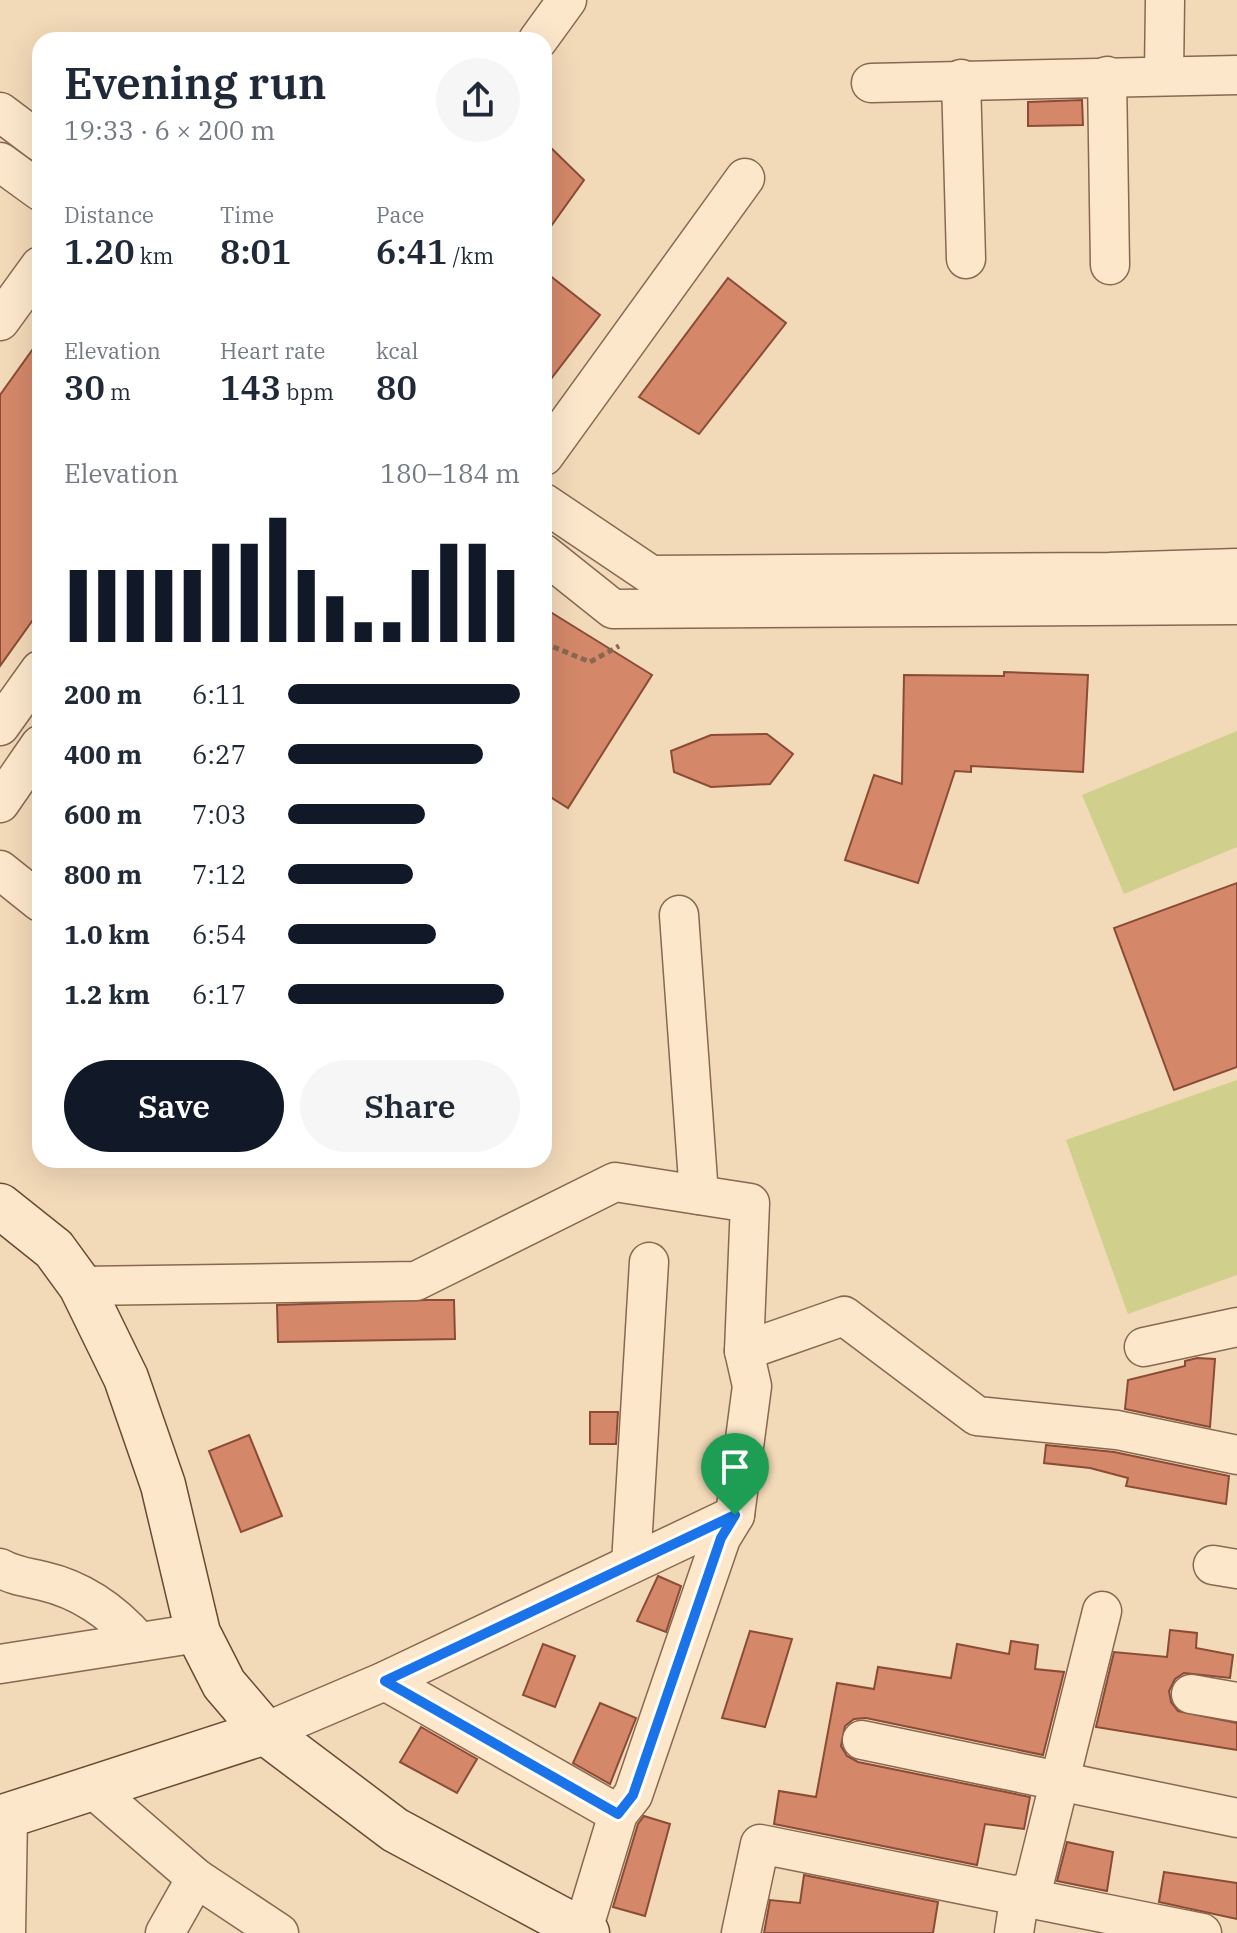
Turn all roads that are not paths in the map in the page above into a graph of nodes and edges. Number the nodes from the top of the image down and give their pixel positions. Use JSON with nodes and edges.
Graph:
{"nodes":[{"id":1,"x":567,"y":0,"type":"edge"},
{"id":2,"x":1165,"y":0,"type":"edge"},
{"id":3,"x":544,"y":32,"type":"edge"},
{"id":4,"x":1164,"y":74,"type":"junction"},
{"id":5,"x":1237,"y":75,"type":"edge"},
{"id":6,"x":1107,"y":76,"type":"junction"},
{"id":7,"x":961,"y":79,"type":"junction"},
{"id":8,"x":871,"y":83,"type":"dead end"},
{"id":9,"x":0,"y":112,"type":"edge"},
{"id":10,"x":32,"y":136,"type":"edge"},
{"id":11,"x":0,"y":162,"type":"edge"},
{"id":12,"x":745,"y":178,"type":"dead end"},
{"id":13,"x":32,"y":185,"type":"edge"},
{"id":14,"x":966,"y":259,"type":"dead end"},
{"id":15,"x":1110,"y":265,"type":"dead end"},
{"id":16,"x":32,"y":277,"type":"edge"},
{"id":17,"x":0,"y":321,"type":"edge"},
{"id":18,"x":552,"y":445,"type":"edge"},
{"id":19,"x":552,"y":508,"type":"edge"},
{"id":20,"x":552,"y":560,"type":"edge"},
{"id":21,"x":1237,"y":568,"type":"edge"},
{"id":22,"x":1237,"y":605,"type":"edge"},
{"id":23,"x":32,"y":681,"type":"edge"},
{"id":24,"x":0,"y":726,"type":"edge"},
{"id":25,"x":32,"y":757,"type":"edge"},
{"id":26,"x":0,"y":803,"type":"edge"},
{"id":27,"x":0,"y":870,"type":"edge"},
{"id":28,"x":32,"y":896,"type":"edge"},
{"id":29,"x":679,"y":915,"type":"dead end"},
{"id":30,"x":699,"y":1195,"type":"junction"},
{"id":31,"x":0,"y":1206,"type":"edge"},
{"id":32,"x":649,"y":1262,"type":"dead end"},
{"id":33,"x":81,"y":1286,"type":"junction"},
{"id":34,"x":1237,"y":1327,"type":"edge"},
{"id":35,"x":1144,"y":1347,"type":"dead end"},
{"id":36,"x":744,"y":1351,"type":"junction"},
{"id":37,"x":1237,"y":1455,"type":"edge"},
{"id":38,"x":735,"y":1515,"type":"junction"},
{"id":39,"x":631,"y":1564,"type":"junction"},
{"id":40,"x":0,"y":1568,"type":"edge"},
{"id":41,"x":1102,"y":1611,"type":"dead end"},
{"id":42,"x":198,"y":1633,"type":"junction"},
{"id":43,"x":139,"y":1642,"type":"junction"},
{"id":44,"x":0,"y":1664,"type":"edge"},
{"id":45,"x":385,"y":1681,"type":"junction"},
{"id":46,"x":1191,"y":1694,"type":"dead end"},
{"id":47,"x":1237,"y":1702,"type":"edge"},
{"id":48,"x":265,"y":1732,"type":"junction"},
{"id":49,"x":862,"y":1740,"type":"dead end"},
{"id":50,"x":1059,"y":1780,"type":"junction"},
{"id":51,"x":92,"y":1788,"type":"junction"},
{"id":52,"x":618,"y":1814,"type":"junction"},
{"id":53,"x":4,"y":1817,"type":"edge"},
{"id":54,"x":1237,"y":1818,"type":"edge"},
{"id":55,"x":196,"y":1878,"type":"junction"},
{"id":56,"x":1025,"y":1895,"type":"junction"},
{"id":57,"x":584,"y":1932,"type":"edge"},
{"id":58,"x":6,"y":1933,"type":"edge"},
{"id":59,"x":165,"y":1933,"type":"edge"},
{"id":60,"x":279,"y":1933,"type":"edge"},
{"id":61,"x":741,"y":1933,"type":"edge"},
{"id":62,"x":1014,"y":1933,"type":"edge"},
{"id":63,"x":1202,"y":1933,"type":"edge"}],
"edges":[{"from":1,"to":3,"type":"street"},
{"from":2,"to":4,"type":"street"},
{"from":4,"to":5,"type":"street"},
{"from":4,"to":6,"type":"street"},
{"from":6,"to":7,"type":"street"},
{"from":6,"to":15,"type":"street"},
{"from":7,"to":8,"type":"street"},
{"from":7,"to":14,"type":"street"},
{"from":9,"to":10,"type":"street"},
{"from":11,"to":13,"type":"street"},
{"from":12,"to":18,"type":"street"},
{"from":16,"to":17,"type":"street"},
{"from":19,"to":21,"type":"street"},
{"from":20,"to":22,"type":"street"},
{"from":23,"to":24,"type":"street"},
{"from":25,"to":26,"type":"street"},
{"from":27,"to":28,"type":"street"},
{"from":29,"to":30,"type":"street"},
{"from":30,"to":33,"type":"street"},
{"from":30,"to":36,"type":"street"},
{"from":31,"to":33,"type":"main road"},
{"from":32,"to":39,"type":"street"},
{"from":33,"to":42,"type":"main road"},
{"from":34,"to":35,"type":"street"},
{"from":36,"to":37,"type":"street"},
{"from":36,"to":38,"type":"street"},
{"from":38,"to":39,"type":"street"},
{"from":38,"to":52,"type":"street"},
{"from":39,"to":45,"type":"street"},
{"from":40,"to":43,"type":"street"},
{"from":41,"to":50,"type":"street"},
{"from":42,"to":43,"type":"street"},
{"from":42,"to":48,"type":"main road"},
{"from":43,"to":44,"type":"street"},
{"from":45,"to":48,"type":"street"},
{"from":45,"to":52,"type":"street"},
{"from":46,"to":47,"type":"street"},
{"from":48,"to":51,"type":"main road"},
{"from":48,"to":57,"type":"main road"},
{"from":49,"to":50,"type":"street"},
{"from":50,"to":54,"type":"street"},
{"from":50,"to":56,"type":"street"},
{"from":51,"to":53,"type":"main road"},
{"from":51,"to":55,"type":"street"},
{"from":52,"to":57,"type":"street"},
{"from":53,"to":58,"type":"street"},
{"from":55,"to":59,"type":"street"},
{"from":55,"to":60,"type":"street"},
{"from":56,"to":61,"type":"street"},
{"from":56,"to":62,"type":"street"},
{"from":56,"to":63,"type":"street"}]}
